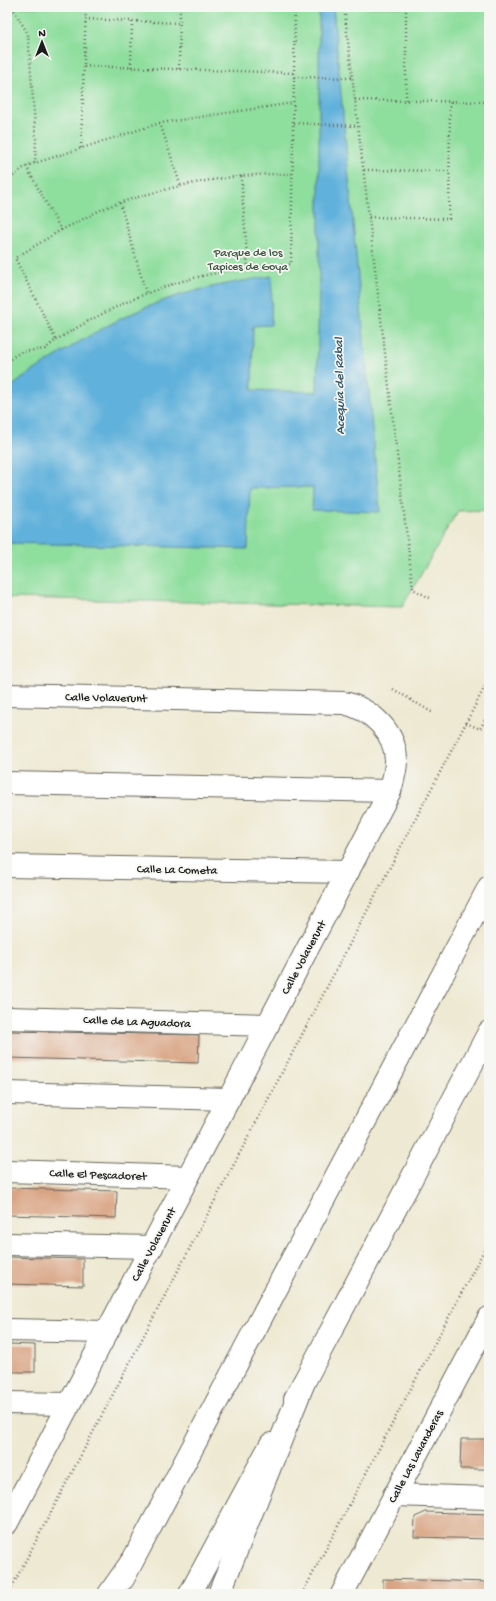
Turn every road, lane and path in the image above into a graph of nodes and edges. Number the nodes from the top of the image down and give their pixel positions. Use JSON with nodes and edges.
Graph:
{"nodes":[{"id":1,"x":12,"y":7,"type":"edge"},
{"id":2,"x":86,"y":7,"type":"edge"},
{"id":3,"x":180,"y":7,"type":"edge"},
{"id":4,"x":295,"y":7,"type":"edge"},
{"id":5,"x":344,"y":7,"type":"edge"},
{"id":6,"x":406,"y":7,"type":"edge"},
{"id":7,"x":85,"y":20,"type":"junction"},
{"id":8,"x":132,"y":21,"type":"junction"},
{"id":9,"x":179,"y":23,"type":"junction"},
{"id":10,"x":84,"y":66,"type":"junction"},
{"id":11,"x":131,"y":67,"type":"junction"},
{"id":12,"x":179,"y":69,"type":"junction"},
{"id":13,"x":294,"y":73,"type":"junction"},
{"id":14,"x":294,"y":77,"type":"junction"},
{"id":15,"x":353,"y":78,"type":"junction"},
{"id":16,"x":355,"y":100,"type":"junction"},
{"id":17,"x":406,"y":100,"type":"junction"},
{"id":18,"x":450,"y":101,"type":"junction"},
{"id":19,"x":489,"y":102,"type":"edge"},
{"id":20,"x":293,"y":103,"type":"junction"},
{"id":21,"x":160,"y":124,"type":"junction"},
{"id":22,"x":294,"y":124,"type":"junction"},
{"id":23,"x":358,"y":126,"type":"junction"},
{"id":24,"x":81,"y":148,"type":"junction"},
{"id":25,"x":36,"y":163,"type":"junction"},
{"id":26,"x":26,"y":166,"type":"junction"},
{"id":27,"x":364,"y":170,"type":"junction"},
{"id":28,"x":449,"y":171,"type":"junction"},
{"id":29,"x":292,"y":174,"type":"junction"},
{"id":30,"x":241,"y":176,"type":"junction"},
{"id":31,"x":7,"y":181,"type":"edge"},
{"id":32,"x":181,"y":186,"type":"junction"},
{"id":33,"x":120,"y":203,"type":"junction"},
{"id":34,"x":369,"y":217,"type":"junction"},
{"id":35,"x":61,"y":230,"type":"junction"},
{"id":36,"x":248,"y":269,"type":"junction"},
{"id":37,"x":146,"y":293,"type":"junction"},
{"id":38,"x":56,"y":340,"type":"junction"},
{"id":39,"x":7,"y":361,"type":"edge"},
{"id":40,"x":430,"y":598,"type":"dead end"},
{"id":41,"x":489,"y":679,"type":"edge"},
{"id":42,"x":393,"y":689,"type":"dead end"},
{"id":43,"x":7,"y":695,"type":"edge"},
{"id":44,"x":433,"y":712,"type":"dead end"},
{"id":45,"x":489,"y":713,"type":"edge"},
{"id":46,"x":466,"y":722,"type":"junction"},
{"id":47,"x":7,"y":783,"type":"edge"},
{"id":48,"x":390,"y":791,"type":"junction"},
{"id":49,"x":7,"y":866,"type":"edge"},
{"id":50,"x":348,"y":872,"type":"junction"},
{"id":51,"x":489,"y":887,"type":"edge"},
{"id":52,"x":7,"y":1018,"type":"edge"},
{"id":53,"x":268,"y":1025,"type":"junction"},
{"id":54,"x":489,"y":1032,"type":"edge"},
{"id":55,"x":7,"y":1093,"type":"edge"},
{"id":56,"x":229,"y":1099,"type":"junction"},
{"id":57,"x":7,"y":1171,"type":"edge"},
{"id":58,"x":188,"y":1177,"type":"junction"},
{"id":59,"x":489,"y":1241,"type":"edge"},
{"id":60,"x":7,"y":1244,"type":"edge"},
{"id":61,"x":152,"y":1247,"type":"junction"},
{"id":62,"x":489,"y":1318,"type":"edge"},
{"id":63,"x":7,"y":1330,"type":"edge"},
{"id":64,"x":107,"y":1332,"type":"junction"},
{"id":65,"x":483,"y":1342,"type":"edge"},
{"id":66,"x":304,"y":1382,"type":"junction"},
{"id":67,"x":7,"y":1403,"type":"edge"},
{"id":68,"x":69,"y":1404,"type":"junction"},
{"id":69,"x":17,"y":1486,"type":"edge"},
{"id":70,"x":394,"y":1495,"type":"junction"},
{"id":71,"x":489,"y":1498,"type":"edge"},
{"id":72,"x":7,"y":1523,"type":"edge"},
{"id":73,"x":132,"y":1561,"type":"junction"},
{"id":74,"x":8,"y":1594,"type":"edge"},
{"id":75,"x":109,"y":1594,"type":"edge"},
{"id":76,"x":116,"y":1594,"type":"edge"},
{"id":77,"x":190,"y":1594,"type":"edge"},
{"id":78,"x":219,"y":1594,"type":"edge"},
{"id":79,"x":302,"y":1594,"type":"edge"},
{"id":80,"x":342,"y":1594,"type":"edge"}],
"edges":[{"from":1,"to":25,"type":"path"},
{"from":2,"to":7,"type":"path"},
{"from":3,"to":9,"type":"path"},
{"from":4,"to":13,"type":"path"},
{"from":5,"to":15,"type":"path"},
{"from":6,"to":17,"type":"path"},
{"from":7,"to":8,"type":"path"},
{"from":7,"to":10,"type":"path"},
{"from":8,"to":9,"type":"path"},
{"from":8,"to":11,"type":"path"},
{"from":9,"to":12,"type":"path"},
{"from":10,"to":11,"type":"path"},
{"from":10,"to":24,"type":"path"},
{"from":11,"to":12,"type":"path"},
{"from":12,"to":13,"type":"path"},
{"from":13,"to":14,"type":"path"},
{"from":14,"to":15,"type":"path"},
{"from":14,"to":20,"type":"path"},
{"from":15,"to":16,"type":"path"},
{"from":16,"to":17,"type":"path"},
{"from":16,"to":23,"type":"path"},
{"from":17,"to":18,"type":"path"},
{"from":18,"to":19,"type":"path"},
{"from":18,"to":28,"type":"path"},
{"from":20,"to":21,"type":"path"},
{"from":20,"to":22,"type":"path"},
{"from":21,"to":24,"type":"path"},
{"from":21,"to":32,"type":"path"},
{"from":22,"to":23,"type":"path"},
{"from":22,"to":29,"type":"path"},
{"from":23,"to":27,"type":"path"},
{"from":24,"to":25,"type":"path"},
{"from":25,"to":26,"type":"path"},
{"from":26,"to":31,"type":"path"},
{"from":26,"to":35,"type":"path"},
{"from":27,"to":28,"type":"path"},
{"from":27,"to":34,"type":"path"},
{"from":28,"to":34,"type":"path"},
{"from":29,"to":30,"type":"path"},
{"from":29,"to":36,"type":"path"},
{"from":30,"to":32,"type":"path"},
{"from":30,"to":36,"type":"path"},
{"from":32,"to":33,"type":"path"},
{"from":33,"to":35,"type":"path"},
{"from":33,"to":37,"type":"path"},
{"from":34,"to":40,"type":"path"},
{"from":35,"to":38,"type":"path"},
{"from":36,"to":37,"type":"path"},
{"from":37,"to":38,"type":"path"},
{"from":38,"to":39,"type":"path"},
{"from":41,"to":46,"type":"path"},
{"from":42,"to":44,"type":"path"},
{"from":43,"to":48,"type":"main road","name":"Calle Volaverunt"},
{"from":45,"to":46,"type":"path"},
{"from":46,"to":74,"type":"path"},
{"from":47,"to":48,"type":"main road"},
{"from":48,"to":50,"type":"main road","name":"Calle Volaverunt"},
{"from":49,"to":50,"type":"main road","name":"Calle La Cometa"},
{"from":50,"to":53,"type":"main road","name":"Calle Volaverunt"},
{"from":51,"to":73,"type":"main road"},
{"from":52,"to":53,"type":"main road","name":"Calle de La Aguadora"},
{"from":53,"to":56,"type":"main road","name":"Calle Volaverunt"},
{"from":54,"to":66,"type":"main road"},
{"from":55,"to":56,"type":"main road"},
{"from":56,"to":58,"type":"main road","name":"Calle Volaverunt"},
{"from":57,"to":58,"type":"main road","name":"Calle El Pescadoret"},
{"from":58,"to":61,"type":"main road","name":"Calle Volaverunt"},
{"from":59,"to":79,"type":"path"},
{"from":60,"to":61,"type":"main road"},
{"from":61,"to":64,"type":"main road","name":"Calle Volaverunt"},
{"from":62,"to":65,"type":"main road","name":"Calle Las Lavanderas"},
{"from":63,"to":64,"type":"main road"},
{"from":64,"to":68,"type":"main road","name":"Calle Volaverunt"},
{"from":65,"to":70,"type":"main road","name":"Calle Las Lavanderas"},
{"from":66,"to":77,"type":"main road"},
{"from":66,"to":78,"type":"main road"},
{"from":67,"to":68,"type":"main road"},
{"from":68,"to":69,"type":"main road","name":"Calle Volaverunt"},
{"from":69,"to":72,"type":"main road","name":"Calle Volaverunt"},
{"from":70,"to":71,"type":"main road"},
{"from":70,"to":80,"type":"main road","name":"Calle Las Lavanderas"},
{"from":73,"to":75,"type":"main road"},
{"from":73,"to":76,"type":"main road"}]}
